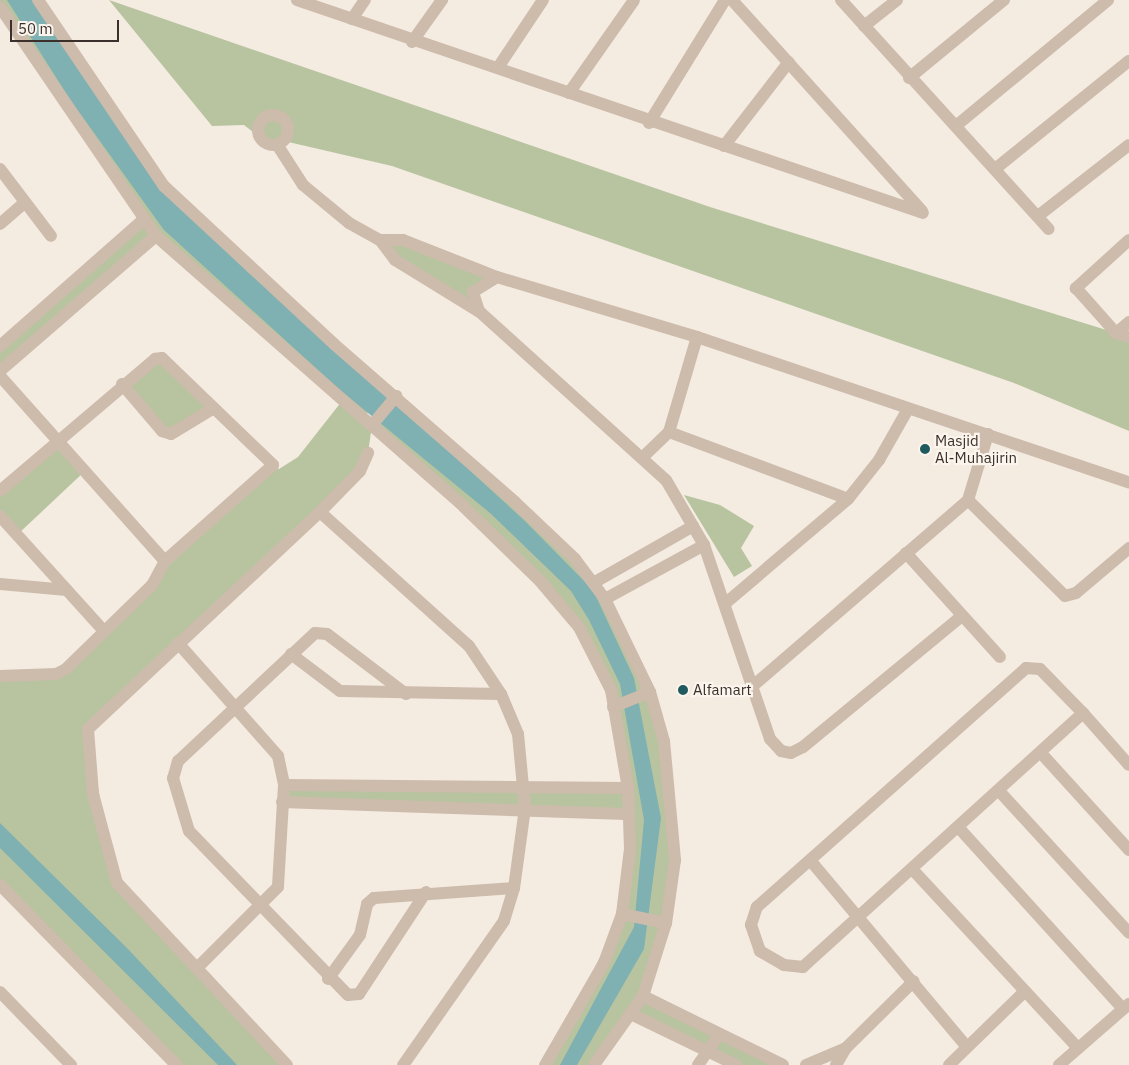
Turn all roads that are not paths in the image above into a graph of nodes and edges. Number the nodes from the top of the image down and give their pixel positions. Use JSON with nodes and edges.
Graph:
{"nodes":[{"id":1,"x":38,"y":0,"type":"edge"},
{"id":2,"x":297,"y":0,"type":"edge"},
{"id":3,"x":365,"y":0,"type":"edge"},
{"id":4,"x":442,"y":0,"type":"edge"},
{"id":5,"x":543,"y":0,"type":"edge"},
{"id":6,"x":634,"y":0,"type":"edge"},
{"id":7,"x":725,"y":0,"type":"edge"},
{"id":8,"x":732,"y":0,"type":"edge"},
{"id":9,"x":841,"y":0,"type":"edge"},
{"id":10,"x":897,"y":0,"type":"edge"},
{"id":11,"x":1004,"y":0,"type":"edge"},
{"id":12,"x":1108,"y":0,"type":"edge"},
{"id":13,"x":0,"y":7,"type":"edge"},
{"id":14,"x":352,"y":19,"type":"junction"},
{"id":15,"x":864,"y":26,"type":"junction"},
{"id":16,"x":412,"y":42,"type":"junction"},
{"id":17,"x":1129,"y":61,"type":"edge"},
{"id":18,"x":789,"y":62,"type":"junction"},
{"id":19,"x":499,"y":66,"type":"junction"},
{"id":20,"x":909,"y":78,"type":"junction"},
{"id":21,"x":569,"y":93,"type":"junction"},
{"id":22,"x":649,"y":123,"type":"junction"},
{"id":23,"x":957,"y":125,"type":"junction"},
{"id":24,"x":1129,"y":145,"type":"edge"},
{"id":25,"x":278,"y":146,"type":"dead end"},
{"id":26,"x":724,"y":146,"type":"junction"},
{"id":27,"x":0,"y":169,"type":"edge"},
{"id":28,"x":995,"y":169,"type":"junction"},
{"id":29,"x":25,"y":202,"type":"junction"},
{"id":30,"x":1038,"y":216,"type":"junction"},
{"id":31,"x":144,"y":219,"type":"junction"},
{"id":32,"x":0,"y":224,"type":"edge"},
{"id":33,"x":1049,"y":229,"type":"dead end"},
{"id":34,"x":50,"y":236,"type":"dead end"},
{"id":35,"x":156,"y":236,"type":"junction"},
{"id":36,"x":380,"y":240,"type":"junction"},
{"id":37,"x":1129,"y":240,"type":"edge"},
{"id":38,"x":88,"y":269,"type":"junction"},
{"id":39,"x":497,"y":278,"type":"junction"},
{"id":40,"x":101,"y":284,"type":"junction"},
{"id":41,"x":480,"y":313,"type":"junction"},
{"id":42,"x":1129,"y":322,"type":"edge"},
{"id":43,"x":1116,"y":333,"type":"junction"},
{"id":44,"x":697,"y":337,"type":"junction"},
{"id":45,"x":1129,"y":337,"type":"edge"},
{"id":46,"x":0,"y":346,"type":"edge"},
{"id":47,"x":0,"y":371,"type":"edge"},
{"id":48,"x":0,"y":376,"type":"edge"},
{"id":49,"x":122,"y":384,"type":"junction"},
{"id":50,"x":393,"y":399,"type":"junction"},
{"id":51,"x":214,"y":408,"type":"junction"},
{"id":52,"x":908,"y":409,"type":"junction"},
{"id":53,"x":374,"y":421,"type":"junction"},
{"id":54,"x":669,"y":432,"type":"junction"},
{"id":55,"x":988,"y":434,"type":"junction"},
{"id":56,"x":58,"y":440,"type":"junction"},
{"id":57,"x":368,"y":453,"type":"dead end"},
{"id":58,"x":643,"y":457,"type":"junction"},
{"id":59,"x":1129,"y":482,"type":"edge"},
{"id":60,"x":0,"y":490,"type":"edge"},
{"id":61,"x":848,"y":499,"type":"junction"},
{"id":62,"x":968,"y":500,"type":"junction"},
{"id":63,"x":320,"y":512,"type":"junction"},
{"id":64,"x":0,"y":516,"type":"edge"},
{"id":65,"x":693,"y":526,"type":"junction"},
{"id":66,"x":704,"y":545,"type":"junction"},
{"id":67,"x":1129,"y":548,"type":"edge"},
{"id":68,"x":906,"y":553,"type":"junction"},
{"id":69,"x":165,"y":561,"type":"junction"},
{"id":70,"x":595,"y":582,"type":"junction"},
{"id":71,"x":0,"y":584,"type":"edge"},
{"id":72,"x":68,"y":590,"type":"junction"},
{"id":73,"x":605,"y":599,"type":"junction"},
{"id":74,"x":727,"y":602,"type":"junction"},
{"id":75,"x":962,"y":616,"type":"junction"},
{"id":76,"x":103,"y":630,"type":"junction"},
{"id":77,"x":178,"y":643,"type":"junction"},
{"id":78,"x":291,"y":654,"type":"junction"},
{"id":79,"x":1000,"y":657,"type":"dead end"},
{"id":80,"x":0,"y":676,"type":"edge"},
{"id":81,"x":754,"y":685,"type":"junction"},
{"id":82,"x":650,"y":692,"type":"junction"},
{"id":83,"x":406,"y":694,"type":"junction"},
{"id":84,"x":502,"y":694,"type":"junction"},
{"id":85,"x":234,"y":705,"type":"junction"},
{"id":86,"x":614,"y":707,"type":"junction"},
{"id":87,"x":1083,"y":714,"type":"junction"},
{"id":88,"x":1041,"y":753,"type":"junction"},
{"id":89,"x":1129,"y":765,"type":"edge"},
{"id":90,"x":284,"y":785,"type":"junction"},
{"id":91,"x":426,"y":788,"type":"junction"},
{"id":92,"x":628,"y":788,"type":"junction"},
{"id":93,"x":524,"y":789,"type":"junction"},
{"id":94,"x":1000,"y":792,"type":"junction"},
{"id":95,"x":282,"y":802,"type":"junction"},
{"id":96,"x":424,"y":805,"type":"junction"},
{"id":97,"x":525,"y":808,"type":"junction"},
{"id":98,"x":626,"y":814,"type":"junction"},
{"id":99,"x":959,"y":828,"type":"junction"},
{"id":100,"x":1129,"y":850,"type":"edge"},
{"id":101,"x":810,"y":860,"type":"junction"},
{"id":102,"x":913,"y":870,"type":"junction"},
{"id":103,"x":0,"y":885,"type":"edge"},
{"id":104,"x":514,"y":888,"type":"junction"},
{"id":105,"x":426,"y":892,"type":"junction"},
{"id":106,"x":261,"y":908,"type":"junction"},
{"id":107,"x":627,"y":915,"type":"junction"},
{"id":108,"x":860,"y":919,"type":"junction"},
{"id":109,"x":666,"y":923,"type":"junction"},
{"id":110,"x":1129,"y":933,"type":"edge"},
{"id":111,"x":199,"y":966,"type":"junction"},
{"id":112,"x":328,"y":979,"type":"junction"},
{"id":113,"x":914,"y":981,"type":"junction"},
{"id":114,"x":1025,"y":991,"type":"junction"},
{"id":115,"x":0,"y":992,"type":"edge"},
{"id":116,"x":643,"y":996,"type":"junction"},
{"id":117,"x":1126,"y":1006,"type":"edge"},
{"id":118,"x":630,"y":1014,"type":"junction"},
{"id":119,"x":718,"y":1035,"type":"junction"},
{"id":120,"x":966,"y":1047,"type":"junction"},
{"id":121,"x":846,"y":1048,"type":"junction"},
{"id":122,"x":1078,"y":1048,"type":"junction"},
{"id":123,"x":706,"y":1052,"type":"junction"},
{"id":124,"x":71,"y":1065,"type":"edge"},
{"id":125,"x":176,"y":1065,"type":"edge"},
{"id":126,"x":287,"y":1065,"type":"edge"},
{"id":127,"x":403,"y":1065,"type":"edge"},
{"id":128,"x":545,"y":1065,"type":"edge"},
{"id":129,"x":594,"y":1065,"type":"edge"},
{"id":130,"x":698,"y":1065,"type":"edge"},
{"id":131,"x":736,"y":1065,"type":"edge"},
{"id":132,"x":783,"y":1065,"type":"edge"},
{"id":133,"x":806,"y":1065,"type":"edge"},
{"id":134,"x":836,"y":1065,"type":"edge"},
{"id":135,"x":949,"y":1065,"type":"edge"},
{"id":136,"x":1059,"y":1065,"type":"edge"}],
"edges":[{"from":1,"to":50,"type":"street"},
{"from":2,"to":14,"type":"street"},
{"from":3,"to":14,"type":"street"},
{"from":4,"to":16,"type":"street"},
{"from":5,"to":19,"type":"street"},
{"from":6,"to":21,"type":"street"},
{"from":7,"to":22,"type":"street"},
{"from":8,"to":18,"type":"street"},
{"from":9,"to":15,"type":"street"},
{"from":10,"to":15,"type":"street"},
{"from":11,"to":20,"type":"street"},
{"from":12,"to":23,"type":"street"},
{"from":13,"to":31,"type":"street"},
{"from":14,"to":16,"type":"street"},
{"from":15,"to":20,"type":"street"},
{"from":16,"to":19,"type":"street"},
{"from":17,"to":28,"type":"street"},
{"from":18,"to":26,"type":"street"},
{"from":18,"to":26,"type":"street"},
{"from":19,"to":21,"type":"street"},
{"from":20,"to":23,"type":"street"},
{"from":21,"to":22,"type":"street"},
{"from":22,"to":26,"type":"street"},
{"from":23,"to":28,"type":"street"},
{"from":24,"to":30,"type":"street"},
{"from":25,"to":36,"type":"street"},
{"from":27,"to":29,"type":"street"},
{"from":28,"to":30,"type":"street"},
{"from":29,"to":32,"type":"street"},
{"from":29,"to":34,"type":"street"},
{"from":30,"to":33,"type":"street"},
{"from":31,"to":35,"type":"street"},
{"from":31,"to":38,"type":"street"},
{"from":35,"to":40,"type":"street"},
{"from":35,"to":53,"type":"street"},
{"from":36,"to":39,"type":"street"},
{"from":36,"to":41,"type":"street"},
{"from":37,"to":43,"type":"street"},
{"from":38,"to":40,"type":"street"},
{"from":38,"to":46,"type":"street"},
{"from":39,"to":41,"type":"street"},
{"from":39,"to":44,"type":"street"},
{"from":40,"to":47,"type":"street"},
{"from":41,"to":58,"type":"street"},
{"from":42,"to":43,"type":"street"},
{"from":43,"to":45,"type":"street"},
{"from":44,"to":52,"type":"street"},
{"from":44,"to":54,"type":"street"},
{"from":48,"to":56,"type":"street"},
{"from":49,"to":51,"type":"street"},
{"from":49,"to":51,"type":"street"},
{"from":49,"to":56,"type":"street"},
{"from":50,"to":53,"type":"street"},
{"from":50,"to":70,"type":"street"},
{"from":51,"to":69,"type":"street"},
{"from":52,"to":55,"type":"street"},
{"from":52,"to":61,"type":"street"},
{"from":53,"to":86,"type":"street"},
{"from":54,"to":58,"type":"street"},
{"from":54,"to":61,"type":"street"},
{"from":55,"to":59,"type":"street"},
{"from":55,"to":62,"type":"street"},
{"from":56,"to":60,"type":"street"},
{"from":56,"to":69,"type":"street"},
{"from":57,"to":63,"type":"street"},
{"from":58,"to":65,"type":"street"},
{"from":61,"to":74,"type":"street"},
{"from":62,"to":67,"type":"street"},
{"from":62,"to":68,"type":"street"},
{"from":63,"to":77,"type":"street"},
{"from":63,"to":84,"type":"street"},
{"from":64,"to":72,"type":"street"},
{"from":65,"to":66,"type":"street"},
{"from":65,"to":70,"type":"street"},
{"from":66,"to":73,"type":"street"},
{"from":66,"to":74,"type":"street"},
{"from":68,"to":75,"type":"street"},
{"from":68,"to":81,"type":"street"},
{"from":69,"to":76,"type":"street"},
{"from":70,"to":73,"type":"street"},
{"from":71,"to":72,"type":"street"},
{"from":72,"to":76,"type":"street"},
{"from":73,"to":82,"type":"street"},
{"from":74,"to":81,"type":"street"},
{"from":75,"to":79,"type":"street"},
{"from":75,"to":81,"type":"street"},
{"from":76,"to":80,"type":"street"},
{"from":77,"to":85,"type":"street"},
{"from":77,"to":111,"type":"street"},
{"from":78,"to":83,"type":"street"},
{"from":78,"to":83,"type":"street"},
{"from":78,"to":85,"type":"street"},
{"from":82,"to":86,"type":"street"},
{"from":82,"to":109,"type":"street"},
{"from":83,"to":84,"type":"street"},
{"from":84,"to":93,"type":"street"},
{"from":85,"to":90,"type":"street"},
{"from":85,"to":106,"type":"street"},
{"from":86,"to":92,"type":"street"},
{"from":87,"to":88,"type":"street"},
{"from":87,"to":89,"type":"street"},
{"from":87,"to":101,"type":"street"},
{"from":88,"to":94,"type":"street"},
{"from":88,"to":100,"type":"street"},
{"from":90,"to":91,"type":"street"},
{"from":90,"to":95,"type":"street"},
{"from":91,"to":93,"type":"street"},
{"from":91,"to":96,"type":"street"},
{"from":92,"to":93,"type":"street"},
{"from":92,"to":98,"type":"street"},
{"from":93,"to":97,"type":"street"},
{"from":94,"to":99,"type":"street"},
{"from":94,"to":110,"type":"street"},
{"from":95,"to":96,"type":"street"},
{"from":95,"to":106,"type":"street"},
{"from":96,"to":97,"type":"street"},
{"from":97,"to":98,"type":"street"},
{"from":97,"to":104,"type":"street"},
{"from":98,"to":107,"type":"street"},
{"from":99,"to":102,"type":"street"},
{"from":99,"to":117,"type":"street"},
{"from":101,"to":108,"type":"street"},
{"from":101,"to":108,"type":"street"},
{"from":102,"to":108,"type":"street"},
{"from":102,"to":114,"type":"street"},
{"from":103,"to":125,"type":"street"},
{"from":104,"to":105,"type":"street"},
{"from":104,"to":127,"type":"street"},
{"from":105,"to":112,"type":"street"},
{"from":105,"to":112,"type":"street"},
{"from":106,"to":111,"type":"street"},
{"from":106,"to":112,"type":"street"},
{"from":107,"to":109,"type":"street"},
{"from":107,"to":128,"type":"street"},
{"from":108,"to":113,"type":"street"},
{"from":109,"to":116,"type":"street"},
{"from":111,"to":126,"type":"street"},
{"from":113,"to":120,"type":"street"},
{"from":113,"to":121,"type":"street"},
{"from":114,"to":120,"type":"street"},
{"from":114,"to":122,"type":"street"},
{"from":115,"to":124,"type":"street"},
{"from":116,"to":118,"type":"street"},
{"from":116,"to":119,"type":"street"},
{"from":117,"to":122,"type":"street"},
{"from":118,"to":123,"type":"street"},
{"from":118,"to":129,"type":"street"},
{"from":119,"to":123,"type":"street"},
{"from":119,"to":132,"type":"street"},
{"from":120,"to":135,"type":"street"},
{"from":121,"to":133,"type":"street"},
{"from":121,"to":134,"type":"street"},
{"from":122,"to":136,"type":"street"},
{"from":123,"to":130,"type":"street"},
{"from":123,"to":131,"type":"street"}]}
